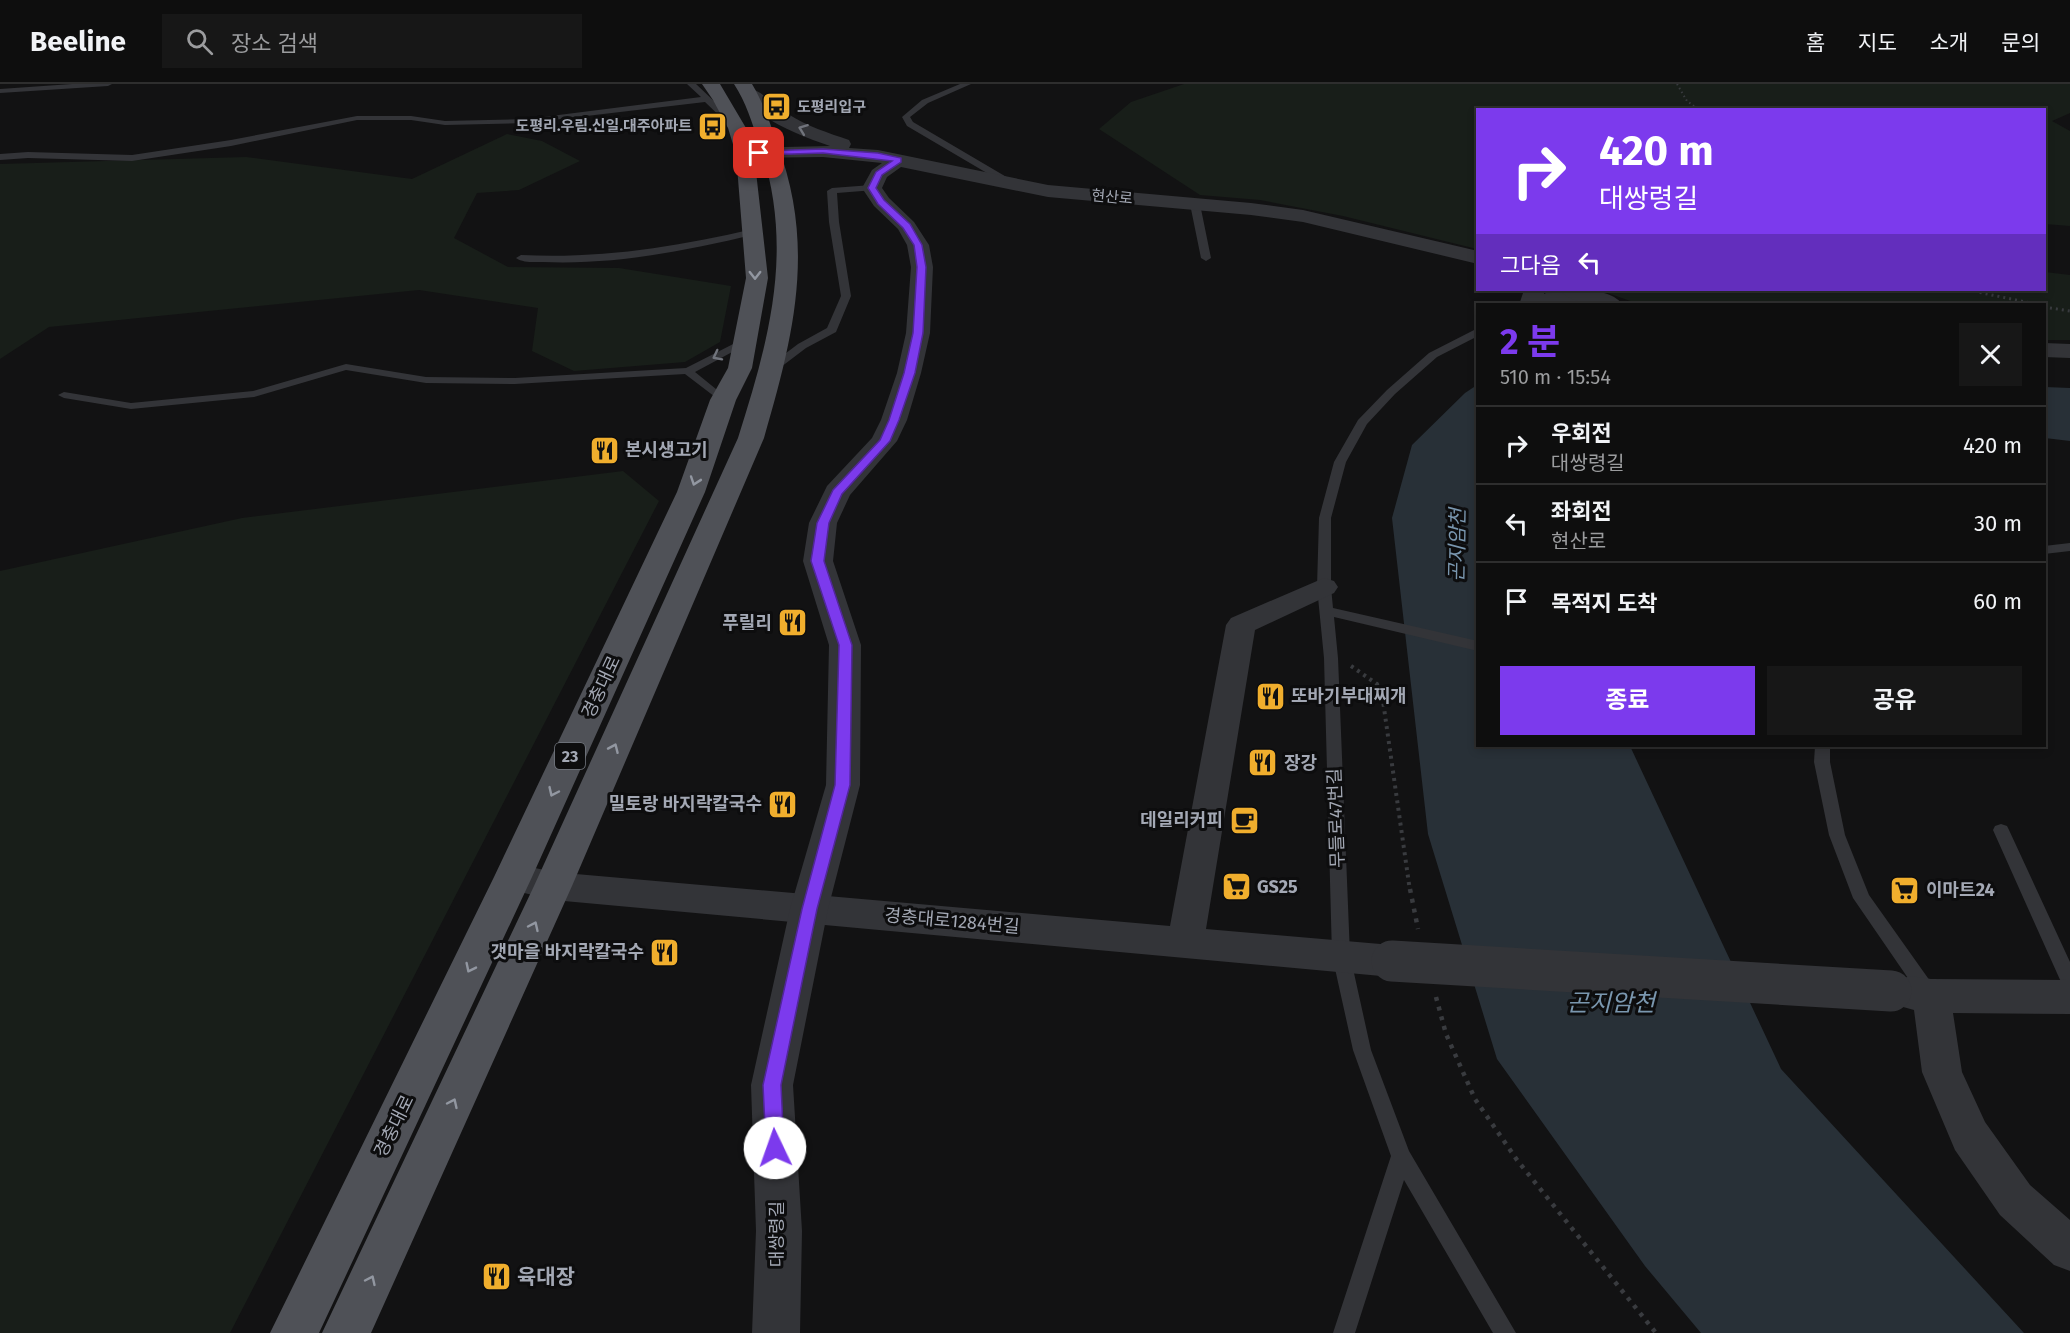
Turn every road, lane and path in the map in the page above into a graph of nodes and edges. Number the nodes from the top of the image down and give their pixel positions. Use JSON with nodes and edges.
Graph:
{"nodes":[{"id":1,"x":108,"y":84,"type":"edge"},
{"id":2,"x":691,"y":84,"type":"edge"},
{"id":3,"x":967,"y":84,"type":"edge"},
{"id":4,"x":1677,"y":84,"type":"edge"},
{"id":5,"x":746,"y":89,"type":"edge"},
{"id":6,"x":0,"y":92,"type":"edge"},
{"id":7,"x":709,"y":92,"type":"edge"},
{"id":8,"x":1696,"y":108,"type":"edge"},
{"id":9,"x":752,"y":145,"type":"junction"},
{"id":10,"x":0,"y":157,"type":"edge"},
{"id":11,"x":888,"y":158,"type":"junction"},
{"id":12,"x":1012,"y":184,"type":"junction"},
{"id":13,"x":780,"y":186,"type":"junction"},
{"id":14,"x":872,"y":188,"type":"junction"},
{"id":15,"x":1195,"y":204,"type":"junction"},
{"id":16,"x":753,"y":232,"type":"junction"},
{"id":17,"x":521,"y":258,"type":"dead end"},
{"id":18,"x":1206,"y":258,"type":"dead end"},
{"id":19,"x":1476,"y":258,"type":"edge"},
{"id":20,"x":1557,"y":291,"type":"edge"},
{"id":21,"x":1574,"y":291,"type":"edge"},
{"id":22,"x":1973,"y":291,"type":"edge"},
{"id":23,"x":1530,"y":298,"type":"edge"},
{"id":24,"x":1602,"y":303,"type":"edge"},
{"id":25,"x":1606,"y":303,"type":"edge"},
{"id":26,"x":2030,"y":303,"type":"edge"},
{"id":27,"x":2046,"y":307,"type":"edge"},
{"id":28,"x":2070,"y":311,"type":"edge"},
{"id":29,"x":1476,"y":332,"type":"edge"},
{"id":30,"x":745,"y":341,"type":"junction"},
{"id":31,"x":2046,"y":350,"type":"edge"},
{"id":32,"x":2070,"y":351,"type":"edge"},
{"id":33,"x":773,"y":368,"type":"junction"},
{"id":34,"x":688,"y":371,"type":"junction"},
{"id":35,"x":64,"y":395,"type":"dead end"},
{"id":36,"x":723,"y":400,"type":"junction"},
{"id":37,"x":2070,"y":547,"type":"edge"},
{"id":38,"x":2046,"y":550,"type":"edge"},
{"id":39,"x":1325,"y":599,"type":"junction"},
{"id":40,"x":1476,"y":646,"type":"edge"},
{"id":41,"x":1822,"y":747,"type":"edge"},
{"id":42,"x":2001,"y":830,"type":"dead end"},
{"id":43,"x":513,"y":878,"type":"junction"},
{"id":44,"x":553,"y":886,"type":"junction"},
{"id":45,"x":809,"y":909,"type":"junction"},
{"id":46,"x":1185,"y":942,"type":"junction"},
{"id":47,"x":1341,"y":956,"type":"junction"},
{"id":48,"x":2070,"y":982,"type":"edge"},
{"id":49,"x":1931,"y":996,"type":"junction"},
{"id":50,"x":2070,"y":997,"type":"edge"},
{"id":51,"x":1401,"y":1156,"type":"junction"},
{"id":52,"x":2070,"y":1249,"type":"edge"},
{"id":53,"x":294,"y":1333,"type":"edge"},
{"id":54,"x":346,"y":1333,"type":"edge"},
{"id":55,"x":776,"y":1333,"type":"edge"},
{"id":56,"x":1344,"y":1333,"type":"edge"},
{"id":57,"x":1505,"y":1333,"type":"edge"}],
"edges":[{"from":1,"to":6,"type":"lane"},
{"from":2,"to":7,"type":"lane"},
{"from":3,"to":12,"type":"lane"},
{"from":4,"to":8,"type":"path"},
{"from":5,"to":9,"type":"main road","name":"경충대로","number":"23"},
{"from":11,"to":5,"type":"street","one_way":true},
{"from":7,"to":9,"type":"main road","name":"경충대로","number":"23"},
{"from":7,"to":10,"type":"lane"},
{"from":9,"to":11,"type":"street","name":"현산로"},
{"from":9,"to":13,"type":"main road","name":"경충대로","number":"23"},
{"from":9,"to":16,"type":"main road","name":"경충대로","number":"23"},
{"from":11,"to":12,"type":"street","name":"현산로"},
{"from":11,"to":13,"type":"street"},
{"from":11,"to":14,"type":"street"},
{"from":12,"to":15,"type":"street","name":"현산로"},
{"from":13,"to":33,"type":"main road","name":"경충대로","number":"23"},
{"from":14,"to":33,"type":"lane"},
{"from":14,"to":45,"type":"street","name":"대쌍령길"},
{"from":15,"to":18,"type":"lane"},
{"from":15,"to":19,"type":"street","name":"현산로"},
{"from":16,"to":17,"type":"lane"},
{"from":16,"to":30,"type":"main road","name":"경충대로","number":"23","one_way":true},
{"from":20,"to":23,"type":"lane"},
{"from":21,"to":25,"type":"street"},
{"from":22,"to":26,"type":"path"},
{"from":23,"to":24,"type":"street"},
{"from":27,"to":28,"type":"path"},
{"from":29,"to":39,"type":"lane","name":"무들로47번길"},
{"from":30,"to":34,"type":"lane","one_way":true},
{"from":30,"to":36,"type":"main road","name":"경충대로","number":"23"},
{"from":31,"to":32,"type":"street"},
{"from":44,"to":33,"type":"main road","name":"경충대로","number":"23","one_way":true},
{"from":34,"to":35,"type":"lane"},
{"from":34,"to":36,"type":"lane"},
{"from":36,"to":43,"type":"main road","name":"경충대로","number":"23","one_way":true},
{"from":37,"to":38,"type":"lane"},
{"from":39,"to":40,"type":"lane"},
{"from":39,"to":46,"type":"street"},
{"from":39,"to":47,"type":"lane","name":"무들로47번길"},
{"from":41,"to":49,"type":"lane"},
{"from":42,"to":48,"type":"lane"},
{"from":43,"to":44,"type":"street","name":"경충대로1284번길"},
{"from":43,"to":53,"type":"main road","name":"경충대로","number":"23","one_way":true},
{"from":44,"to":45,"type":"street","name":"경충대로1284번길"},
{"from":54,"to":44,"type":"main road","name":"경충대로","number":"23","one_way":true},
{"from":45,"to":46,"type":"street","name":"경충대로1284번길"},
{"from":45,"to":55,"type":"street","name":"대쌍령길"},
{"from":46,"to":47,"type":"street","name":"경충대로1284번길"},
{"from":47,"to":49,"type":"street","name":"경충대로1284번길","bridge":true},
{"from":47,"to":51,"type":"lane","name":"무들로47번길"},
{"from":49,"to":50,"type":"street"},
{"from":49,"to":52,"type":"street"},
{"from":51,"to":56,"type":"lane"},
{"from":51,"to":57,"type":"lane","name":"무들로47번길"}]}
